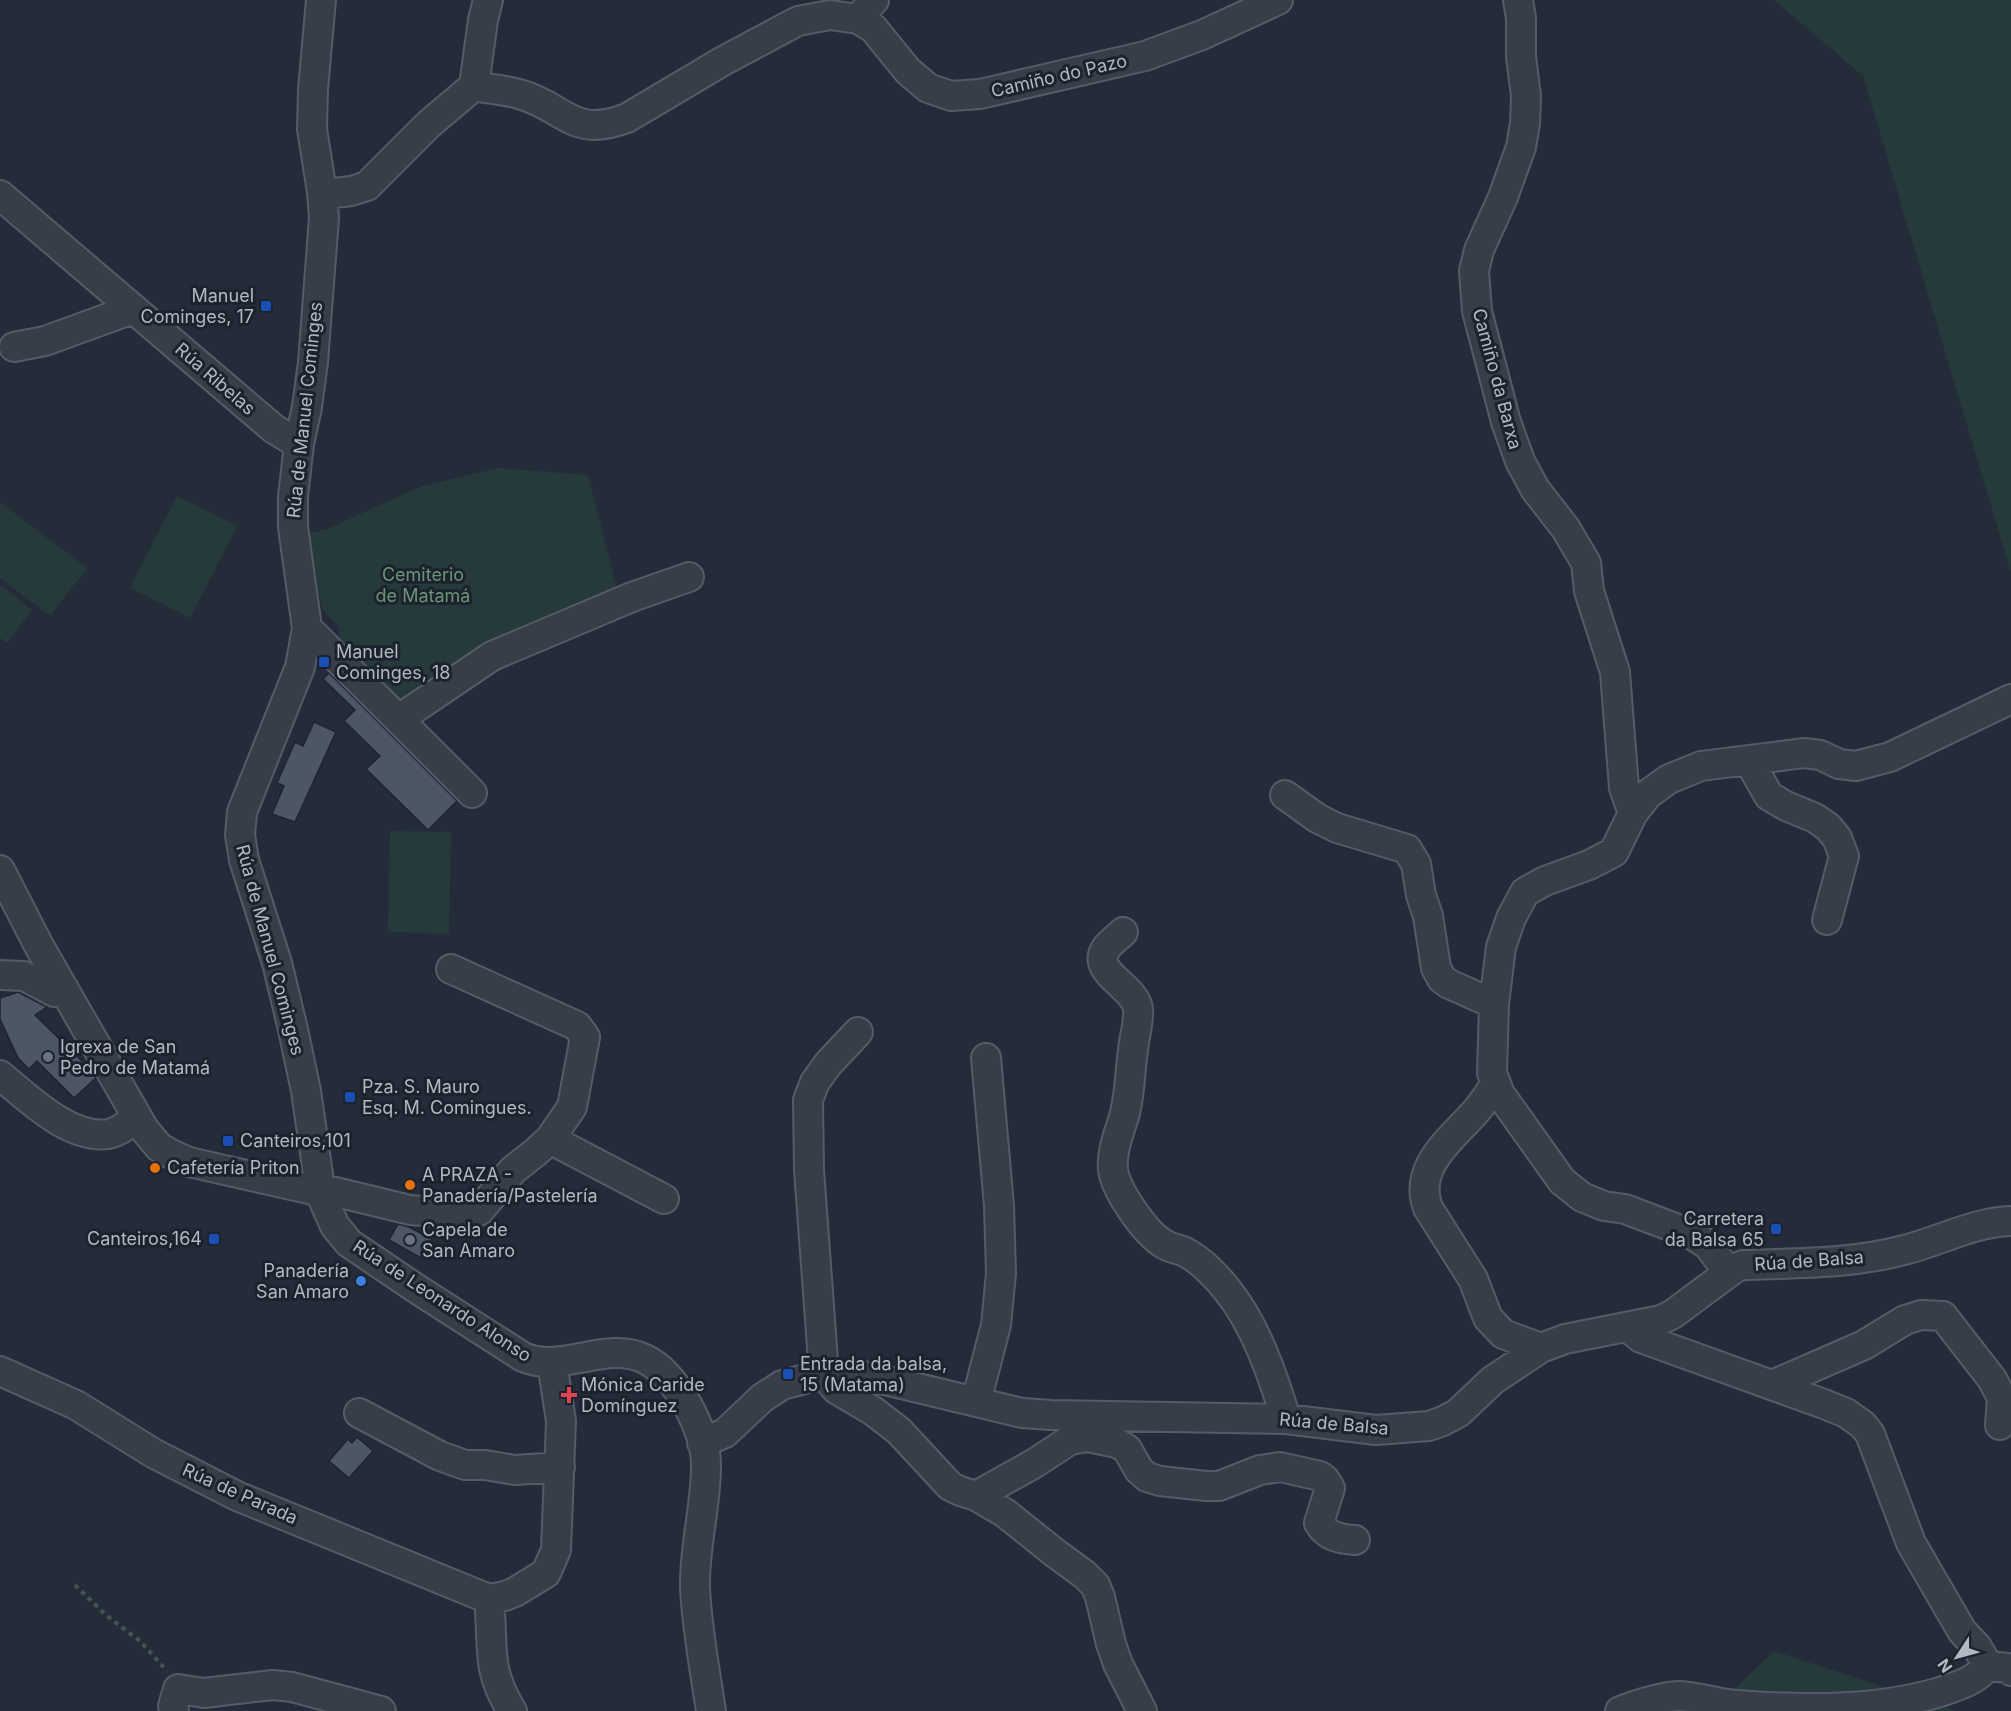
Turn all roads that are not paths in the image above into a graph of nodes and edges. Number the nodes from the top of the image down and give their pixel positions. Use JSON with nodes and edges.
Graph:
{"nodes":[{"id":1,"x":321,"y":0,"type":"edge"},
{"id":2,"x":489,"y":0,"type":"edge"},
{"id":3,"x":1278,"y":0,"type":"edge"},
{"id":4,"x":1518,"y":0,"type":"edge"},
{"id":5,"x":866,"y":10,"type":"edge"},
{"id":6,"x":474,"y":86,"type":"junction"},
{"id":7,"x":322,"y":192,"type":"junction"},
{"id":8,"x":0,"y":195,"type":"edge"},
{"id":9,"x":133,"y":309,"type":"junction"},
{"id":10,"x":14,"y":347,"type":"dead end"},
{"id":11,"x":299,"y":444,"type":"junction"},
{"id":12,"x":689,"y":577,"type":"dead end"},
{"id":13,"x":306,"y":628,"type":"junction"},
{"id":14,"x":2011,"y":699,"type":"edge"},
{"id":15,"x":399,"y":718,"type":"junction"},
{"id":16,"x":1749,"y":761,"type":"junction"},
{"id":17,"x":472,"y":793,"type":"dead end"},
{"id":18,"x":1285,"y":795,"type":"dead end"},
{"id":19,"x":1633,"y":813,"type":"junction"},
{"id":20,"x":0,"y":870,"type":"edge"},
{"id":21,"x":1827,"y":920,"type":"dead end"},
{"id":22,"x":1123,"y":932,"type":"dead end"},
{"id":23,"x":451,"y":969,"type":"dead end"},
{"id":24,"x":0,"y":975,"type":"edge"},
{"id":25,"x":64,"y":989,"type":"junction"},
{"id":26,"x":1494,"y":1004,"type":"junction"},
{"id":27,"x":858,"y":1032,"type":"dead end"},
{"id":28,"x":986,"y":1058,"type":"dead end"},
{"id":29,"x":0,"y":1075,"type":"edge"},
{"id":30,"x":1496,"y":1083,"type":"junction"},
{"id":31,"x":137,"y":1118,"type":"junction"},
{"id":32,"x":550,"y":1139,"type":"junction"},
{"id":33,"x":321,"y":1195,"type":"junction"},
{"id":34,"x":664,"y":1199,"type":"dead end"},
{"id":35,"x":2011,"y":1221,"type":"edge"},
{"id":36,"x":1728,"y":1272,"type":"junction"},
{"id":37,"x":1627,"y":1327,"type":"junction"},
{"id":38,"x":1541,"y":1348,"type":"junction"},
{"id":39,"x":552,"y":1362,"type":"junction"},
{"id":40,"x":0,"y":1371,"type":"edge"},
{"id":41,"x":824,"y":1374,"type":"junction"},
{"id":42,"x":1772,"y":1385,"type":"junction"},
{"id":43,"x":976,"y":1402,"type":"junction"},
{"id":44,"x":359,"y":1413,"type":"dead end"},
{"id":45,"x":1100,"y":1417,"type":"junction"},
{"id":46,"x":1286,"y":1419,"type":"junction"},
{"id":47,"x":2000,"y":1425,"type":"dead end"},
{"id":48,"x":702,"y":1443,"type":"junction"},
{"id":49,"x":1127,"y":1449,"type":"junction"},
{"id":50,"x":560,"y":1467,"type":"junction"},
{"id":51,"x":976,"y":1496,"type":"junction"},
{"id":52,"x":1355,"y":1540,"type":"dead end"},
{"id":53,"x":489,"y":1599,"type":"junction"},
{"id":54,"x":2004,"y":1668,"type":"edge"},
{"id":55,"x":176,"y":1700,"type":"edge"},
{"id":56,"x":381,"y":1711,"type":"edge"},
{"id":57,"x":512,"y":1711,"type":"edge"},
{"id":58,"x":711,"y":1711,"type":"edge"},
{"id":59,"x":1142,"y":1711,"type":"edge"},
{"id":60,"x":1620,"y":1711,"type":"edge"}],
"edges":[{"from":1,"to":7,"type":"street","name":"Rúa de Manuel Cominges"},
{"from":2,"to":6,"type":"street"},
{"from":3,"to":5,"type":"street","name":"Camiño do Pazo"},
{"from":4,"to":19,"type":"street","name":"Camiño da Barxa"},
{"from":5,"to":6,"type":"street","name":"Camiño do Pazo"},
{"from":6,"to":7,"type":"street"},
{"from":7,"to":11,"type":"street","name":"Rúa de Manuel Cominges"},
{"from":8,"to":9,"type":"street","name":"Rúa Ribelas"},
{"from":9,"to":10,"type":"street"},
{"from":9,"to":11,"type":"street","name":"Rúa Ribelas"},
{"from":11,"to":13,"type":"street","name":"Rúa de Manuel Cominges"},
{"from":12,"to":15,"type":"street"},
{"from":13,"to":15,"type":"street"},
{"from":13,"to":33,"type":"street","name":"Rúa de Manuel Cominges"},
{"from":14,"to":16,"type":"street"},
{"from":15,"to":17,"type":"street"},
{"from":16,"to":19,"type":"street"},
{"from":16,"to":21,"type":"street"},
{"from":18,"to":26,"type":"street"},
{"from":19,"to":26,"type":"street"},
{"from":20,"to":25,"type":"street"},
{"from":22,"to":46,"type":"street"},
{"from":23,"to":32,"type":"street"},
{"from":24,"to":25,"type":"street"},
{"from":25,"to":31,"type":"street"},
{"from":26,"to":30,"type":"street"},
{"from":27,"to":41,"type":"street"},
{"from":28,"to":43,"type":"street"},
{"from":29,"to":31,"type":"street"},
{"from":30,"to":36,"type":"street"},
{"from":30,"to":38,"type":"street"},
{"from":31,"to":33,"type":"street"},
{"from":32,"to":33,"type":"street"},
{"from":32,"to":34,"type":"street"},
{"from":33,"to":39,"type":"street","name":"Rúa de Leonardo Alonso"},
{"from":35,"to":36,"type":"street","name":"Rúa de Balsa"},
{"from":36,"to":37,"type":"street","name":"Rúa de Balsa"},
{"from":37,"to":38,"type":"street","name":"Rúa de Balsa"},
{"from":37,"to":42,"type":"street"},
{"from":38,"to":46,"type":"street","name":"Rúa de Balsa"},
{"from":39,"to":48,"type":"street","name":"Rúa de Leonardo Alonso"},
{"from":39,"to":50,"type":"street"},
{"from":40,"to":53,"type":"street","name":"Rúa de Parada"},
{"from":41,"to":43,"type":"street","name":"Rúa de Balsa"},
{"from":41,"to":48,"type":"street","name":"Rúa de Balsa"},
{"from":41,"to":51,"type":"street"},
{"from":42,"to":47,"type":"street"},
{"from":42,"to":54,"type":"street"},
{"from":43,"to":45,"type":"street","name":"Rúa de Balsa"},
{"from":44,"to":50,"type":"street"},
{"from":45,"to":46,"type":"street","name":"Rúa de Balsa"},
{"from":45,"to":49,"type":"street"},
{"from":48,"to":58,"type":"street","name":"Rúa de Leonardo Alonso"},
{"from":49,"to":51,"type":"street"},
{"from":49,"to":52,"type":"street"},
{"from":50,"to":53,"type":"street"},
{"from":51,"to":59,"type":"street"},
{"from":53,"to":57,"type":"street"},
{"from":54,"to":60,"type":"street"},
{"from":55,"to":56,"type":"street"}]}
